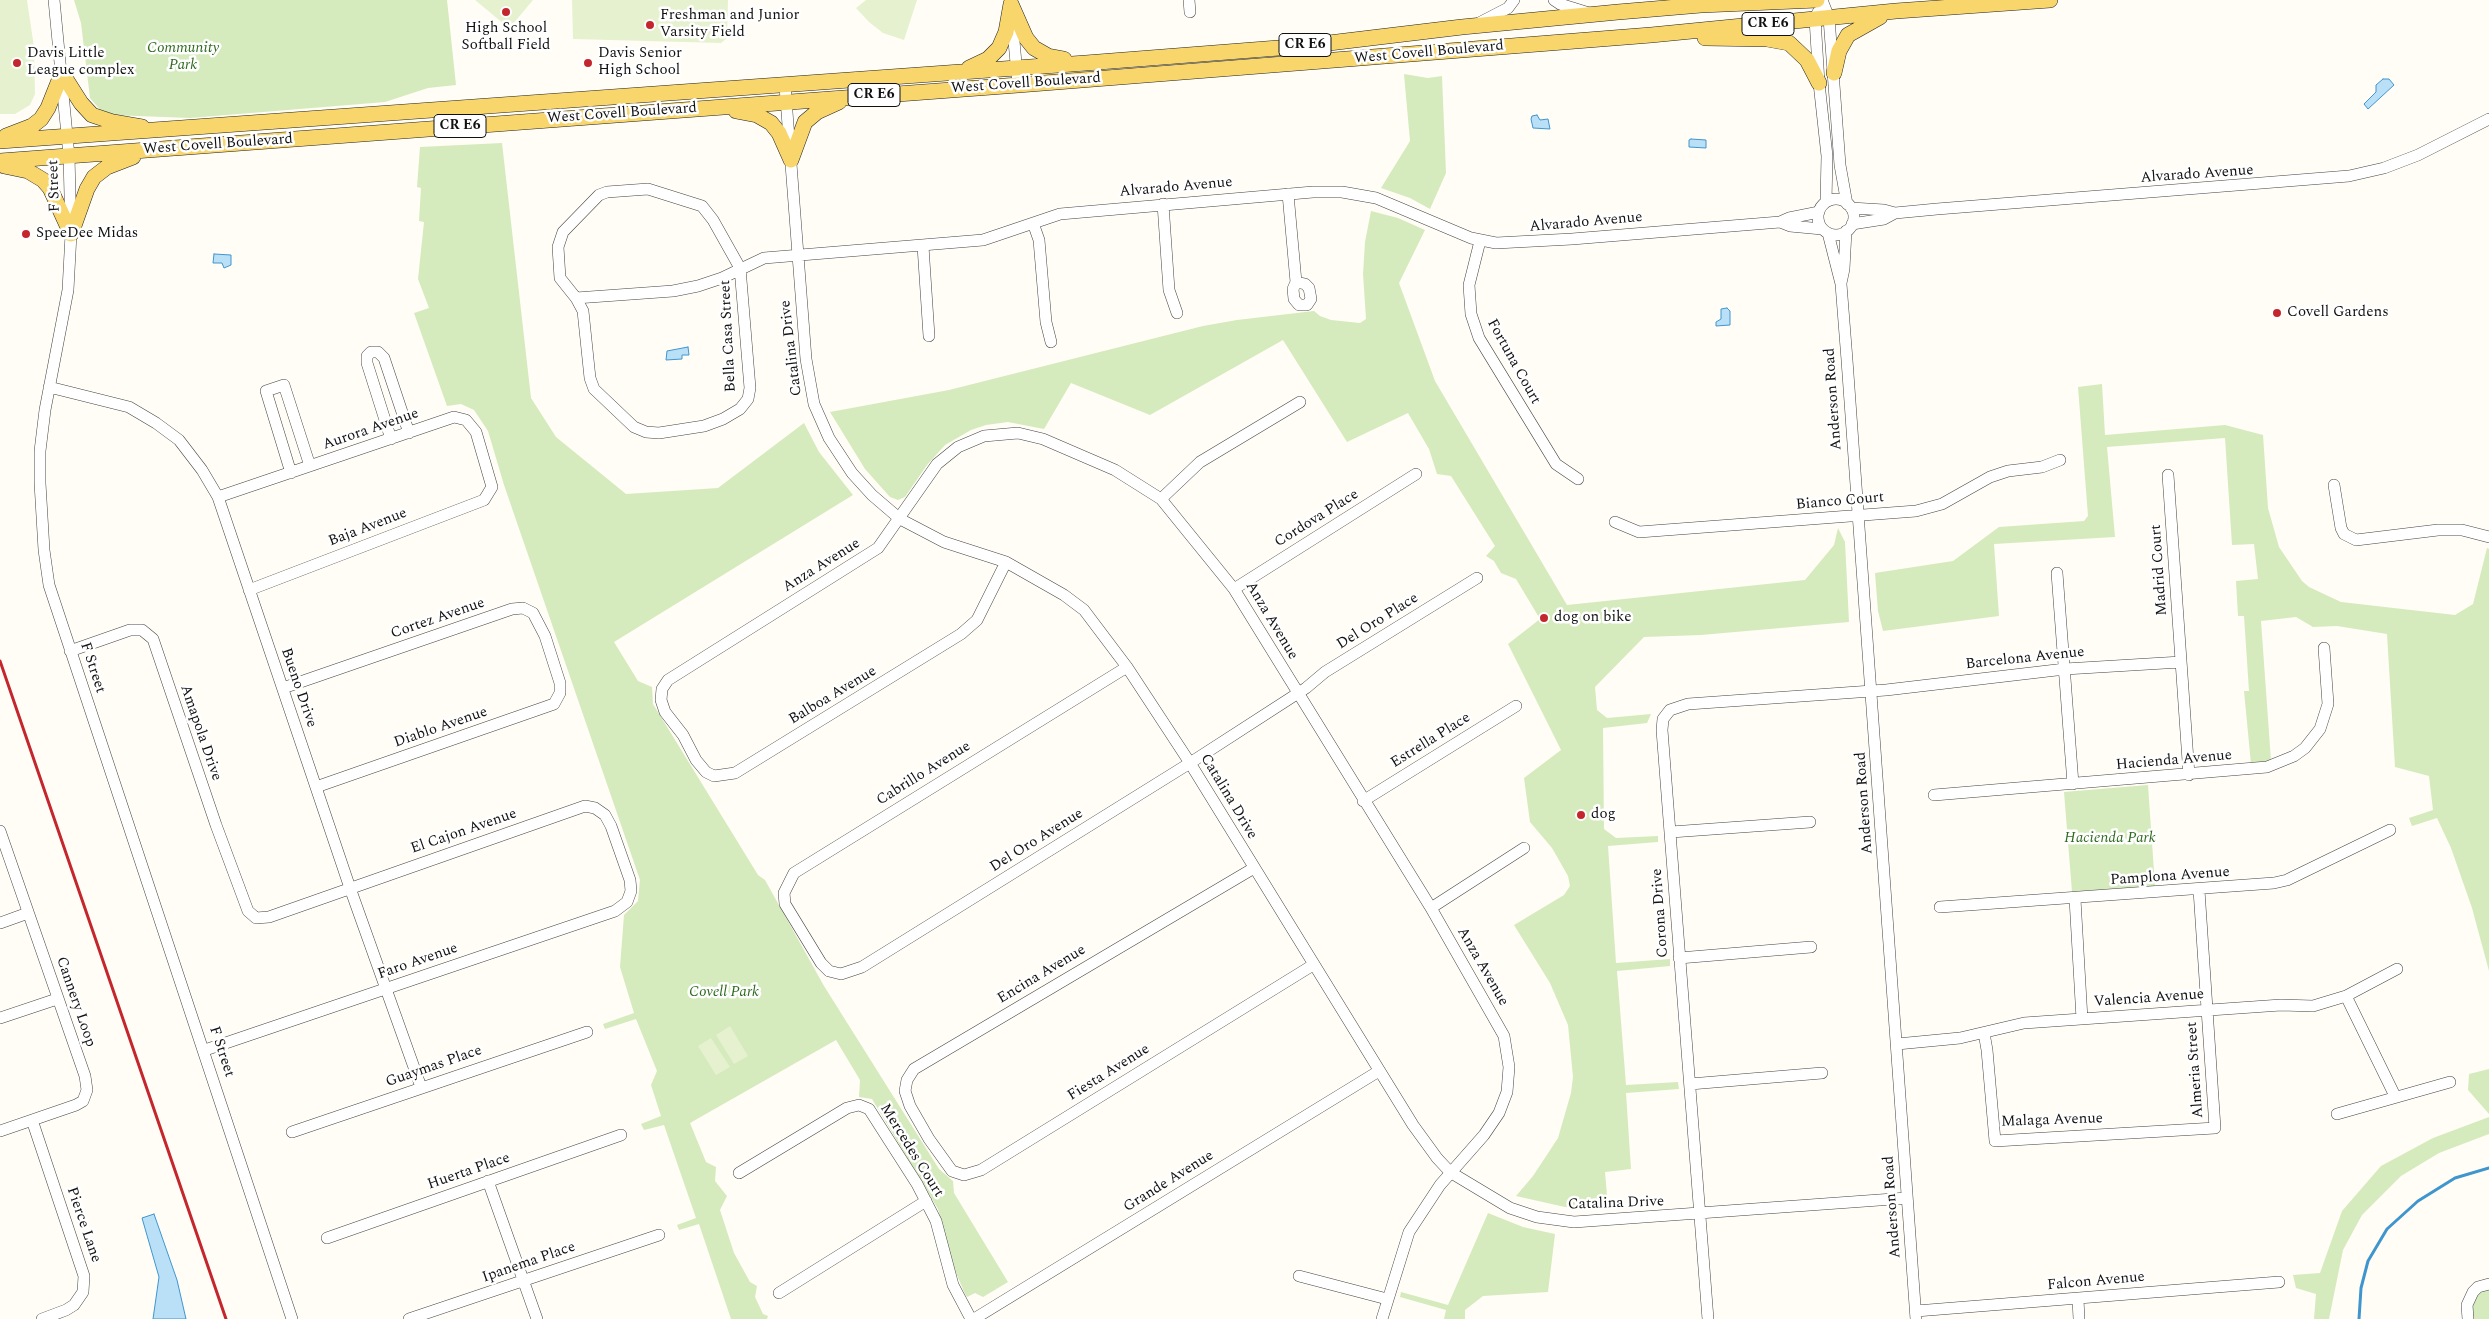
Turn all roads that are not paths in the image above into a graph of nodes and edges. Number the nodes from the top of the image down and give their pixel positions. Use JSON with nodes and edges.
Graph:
{"nodes":[{"id":1,"x":54,"y":0,"type":"edge"},
{"id":2,"x":1514,"y":0,"type":"edge"},
{"id":3,"x":1554,"y":0,"type":"edge"},
{"id":4,"x":1817,"y":0,"type":"edge"},
{"id":5,"x":1822,"y":0,"type":"edge"},
{"id":6,"x":2050,"y":0,"type":"edge"},
{"id":7,"x":1011,"y":2,"type":"edge"},
{"id":8,"x":1746,"y":2,"type":"edge"},
{"id":9,"x":1896,"y":11,"type":"junction"},
{"id":10,"x":1593,"y":15,"type":"junction"},
{"id":11,"x":1822,"y":18,"type":"junction"},
{"id":12,"x":1471,"y":26,"type":"junction"},
{"id":13,"x":1651,"y":35,"type":"junction"},
{"id":14,"x":1086,"y":63,"type":"junction"},
{"id":15,"x":1016,"y":68,"type":"junction"},
{"id":16,"x":62,"y":72,"type":"junction"},
{"id":17,"x":956,"y":72,"type":"junction"},
{"id":18,"x":1834,"y":72,"type":"junction"},
{"id":19,"x":1819,"y":83,"type":"junction"},
{"id":20,"x":785,"y":86,"type":"junction"},
{"id":21,"x":1018,"y":86,"type":"junction"},
{"id":22,"x":858,"y":96,"type":"junction"},
{"id":23,"x":786,"y":102,"type":"junction"},
{"id":24,"x":707,"y":108,"type":"junction"},
{"id":25,"x":2489,"y":118,"type":"edge"},
{"id":26,"x":164,"y":131,"type":"junction"},
{"id":27,"x":0,"y":137,"type":"edge"},
{"id":28,"x":67,"y":138,"type":"junction"},
{"id":29,"x":0,"y":141,"type":"edge"},
{"id":30,"x":162,"y":149,"type":"junction"},
{"id":31,"x":69,"y":156,"type":"junction"},
{"id":32,"x":791,"y":160,"type":"junction"},
{"id":33,"x":0,"y":161,"type":"edge"},
{"id":34,"x":0,"y":166,"type":"edge"},
{"id":35,"x":1288,"y":194,"type":"junction"},
{"id":36,"x":1826,"y":202,"type":"junction"},
{"id":37,"x":1163,"y":204,"type":"junction"},
{"id":38,"x":1849,"y":206,"type":"junction"},
{"id":39,"x":1819,"y":212,"type":"junction"},
{"id":40,"x":1895,"y":213,"type":"junction"},
{"id":41,"x":1780,"y":222,"type":"junction"},
{"id":42,"x":1033,"y":223,"type":"junction"},
{"id":43,"x":1849,"y":228,"type":"junction"},
{"id":44,"x":1825,"y":231,"type":"junction"},
{"id":45,"x":71,"y":234,"type":"junction"},
{"id":46,"x":1480,"y":241,"type":"junction"},
{"id":47,"x":923,"y":246,"type":"junction"},
{"id":48,"x":798,"y":256,"type":"junction"},
{"id":49,"x":740,"y":268,"type":"junction"},
{"id":50,"x":1296,"y":282,"type":"dead end"},
{"id":51,"x":1840,"y":284,"type":"junction"},
{"id":52,"x":576,"y":298,"type":"junction"},
{"id":53,"x":1177,"y":313,"type":"dead end"},
{"id":54,"x":929,"y":336,"type":"dead end"},
{"id":55,"x":1051,"y":342,"type":"dead end"},
{"id":56,"x":49,"y":387,"type":"junction"},
{"id":57,"x":1300,"y":402,"type":"dead end"},
{"id":58,"x":409,"y":433,"type":"junction"},
{"id":59,"x":391,"y":439,"type":"junction"},
{"id":60,"x":2060,"y":460,"type":"dead end"},
{"id":61,"x":310,"y":466,"type":"junction"},
{"id":62,"x":291,"y":473,"type":"junction"},
{"id":63,"x":1416,"y":474,"type":"dead end"},
{"id":64,"x":2168,"y":475,"type":"dead end"},
{"id":65,"x":1578,"y":479,"type":"dead end"},
{"id":66,"x":2334,"y":485,"type":"dead end"},
{"id":67,"x":492,"y":487,"type":"joint"},
{"id":68,"x":218,"y":497,"type":"junction"},
{"id":69,"x":1161,"y":499,"type":"junction"},
{"id":70,"x":1858,"y":516,"type":"junction"},
{"id":71,"x":900,"y":519,"type":"junction"},
{"id":72,"x":1615,"y":522,"type":"dead end"},
{"id":73,"x":2489,"y":537,"type":"edge"},
{"id":74,"x":1006,"y":562,"type":"junction"},
{"id":75,"x":2058,"y":573,"type":"dead end"},
{"id":76,"x":1477,"y":578,"type":"dead end"},
{"id":77,"x":1234,"y":589,"type":"junction"},
{"id":78,"x":249,"y":590,"type":"junction"},
{"id":79,"x":2324,"y":648,"type":"dead end"},
{"id":80,"x":70,"y":651,"type":"junction"},
{"id":81,"x":2181,"y":662,"type":"junction"},
{"id":82,"x":1127,"y":667,"type":"junction"},
{"id":83,"x":2065,"y":669,"type":"junction"},
{"id":84,"x":560,"y":682,"type":"joint"},
{"id":85,"x":283,"y":688,"type":"junction"},
{"id":86,"x":1872,"y":691,"type":"junction"},
{"id":87,"x":1297,"y":694,"type":"junction"},
{"id":88,"x":1516,"y":706,"type":"dead end"},
{"id":89,"x":665,"y":712,"type":"joint"},
{"id":90,"x":1190,"y":763,"type":"junction"},
{"id":91,"x":2189,"y":775,"type":"junction"},
{"id":92,"x":2073,"y":784,"type":"junction"},
{"id":93,"x":316,"y":787,"type":"junction"},
{"id":94,"x":1934,"y":795,"type":"dead end"},
{"id":95,"x":1363,"y":801,"type":"junction"},
{"id":96,"x":1810,"y":822,"type":"dead end"},
{"id":97,"x":0,"y":830,"type":"edge"},
{"id":98,"x":2390,"y":830,"type":"dead end"},
{"id":99,"x":1671,"y":832,"type":"junction"},
{"id":100,"x":1524,"y":848,"type":"dead end"},
{"id":101,"x":1254,"y":868,"type":"junction"},
{"id":102,"x":350,"y":888,"type":"junction"},
{"id":103,"x":2199,"y":890,"type":"junction"},
{"id":104,"x":631,"y":891,"type":"joint"},
{"id":105,"x":2075,"y":899,"type":"junction"},
{"id":106,"x":1431,"y":908,"type":"junction"},
{"id":107,"x":1940,"y":908,"type":"dead end"},
{"id":108,"x":28,"y":913,"type":"junction"},
{"id":109,"x":256,"y":918,"type":"joint"},
{"id":110,"x":0,"y":923,"type":"edge"},
{"id":111,"x":802,"y":931,"type":"joint"},
{"id":112,"x":1811,"y":947,"type":"dead end"},
{"id":113,"x":1679,"y":958,"type":"junction"},
{"id":114,"x":1314,"y":965,"type":"junction"},
{"id":115,"x":2397,"y":969,"type":"dead end"},
{"id":116,"x":385,"y":989,"type":"junction"},
{"id":117,"x":2346,"y":996,"type":"junction"},
{"id":118,"x":57,"y":998,"type":"junction"},
{"id":119,"x":2207,"y":1010,"type":"junction"},
{"id":120,"x":0,"y":1018,"type":"edge"},
{"id":121,"x":2082,"y":1019,"type":"junction"},
{"id":122,"x":587,"y":1032,"type":"dead end"},
{"id":123,"x":1984,"y":1033,"type":"junction"},
{"id":124,"x":1897,"y":1044,"type":"junction"},
{"id":125,"x":205,"y":1050,"type":"junction"},
{"id":126,"x":1379,"y":1071,"type":"junction"},
{"id":127,"x":1822,"y":1073,"type":"dead end"},
{"id":128,"x":2450,"y":1082,"type":"dead end"},
{"id":129,"x":1690,"y":1084,"type":"junction"},
{"id":130,"x":421,"y":1087,"type":"junction"},
{"id":131,"x":2395,"y":1096,"type":"junction"},
{"id":132,"x":2337,"y":1114,"type":"dead end"},
{"id":133,"x":32,"y":1120,"type":"junction"},
{"id":134,"x":2215,"y":1128,"type":"joint"},
{"id":135,"x":0,"y":1131,"type":"edge"},
{"id":136,"x":292,"y":1132,"type":"dead end"},
{"id":137,"x":621,"y":1135,"type":"dead end"},
{"id":138,"x":929,"y":1139,"type":"joint"},
{"id":139,"x":1450,"y":1172,"type":"junction"},
{"id":140,"x":739,"y":1173,"type":"dead end"},
{"id":141,"x":488,"y":1181,"type":"junction"},
{"id":142,"x":1907,"y":1198,"type":"junction"},
{"id":143,"x":926,"y":1201,"type":"junction"},
{"id":144,"x":1700,"y":1215,"type":"junction"},
{"id":145,"x":659,"y":1235,"type":"dead end"},
{"id":146,"x":327,"y":1238,"type":"dead end"},
{"id":147,"x":1299,"y":1276,"type":"dead end"},
{"id":148,"x":524,"y":1280,"type":"junction"},
{"id":149,"x":2278,"y":1282,"type":"dead end"},
{"id":150,"x":2489,"y":1284,"type":"edge"},
{"id":151,"x":779,"y":1293,"type":"dead end"},
{"id":152,"x":1387,"y":1299,"type":"junction"},
{"id":153,"x":2078,"y":1299,"type":"junction"},
{"id":154,"x":1916,"y":1315,"type":"edge"},
{"id":155,"x":42,"y":1319,"type":"edge"},
{"id":156,"x":292,"y":1319,"type":"edge"},
{"id":157,"x":409,"y":1319,"type":"edge"},
{"id":158,"x":537,"y":1319,"type":"edge"},
{"id":159,"x":973,"y":1319,"type":"edge"},
{"id":160,"x":1382,"y":1319,"type":"edge"},
{"id":161,"x":1708,"y":1319,"type":"edge"},
{"id":162,"x":2079,"y":1319,"type":"edge"},
{"id":163,"x":2468,"y":1319,"type":"edge"}],
"edges":[{"from":1,"to":16,"type":"street","name":"F Street"},
{"from":2,"to":12,"type":"street"},
{"from":3,"to":10,"type":"street"},
{"from":4,"to":8,"type":"main road","name":"West Covell Boulevard","number":"CR E6"},
{"from":5,"to":11,"type":"street"},
{"from":6,"to":9,"type":"main road","name":"West Covell Boulevard","number":"CR E6"},
{"from":7,"to":14,"type":"main road"},
{"from":7,"to":15,"type":"street"},
{"from":7,"to":17,"type":"main road"},
{"from":8,"to":10,"type":"main road","name":"West Covell Boulevard","number":"CR E6"},
{"from":9,"to":11,"type":"main road","name":"West Covell Boulevard","number":"CR E6"},
{"from":9,"to":18,"type":"main road"},
{"from":10,"to":12,"type":"main road","name":"West Covell Boulevard","number":"CR E6"},
{"from":11,"to":13,"type":"main road","name":"West Covell Boulevard","number":"CR E6"},
{"from":11,"to":18,"type":"street"},
{"from":11,"to":19,"type":"street"},
{"from":12,"to":14,"type":"main road","name":"West Covell Boulevard","number":"CR E6"},
{"from":13,"to":19,"type":"main road"},
{"from":13,"to":21,"type":"main road","name":"West Covell Boulevard","number":"CR E6"},
{"from":14,"to":15,"type":"main road","name":"West Covell Boulevard","number":"CR E6"},
{"from":15,"to":17,"type":"main road","name":"West Covell Boulevard","number":"CR E6"},
{"from":15,"to":21,"type":"street"},
{"from":16,"to":26,"type":"main road"},
{"from":16,"to":27,"type":"main road"},
{"from":16,"to":28,"type":"street","name":"F Street"},
{"from":17,"to":20,"type":"main road","name":"West Covell Boulevard","number":"CR E6"},
{"from":18,"to":38,"type":"street"},
{"from":19,"to":36,"type":"street"},
{"from":20,"to":23,"type":"street","name":"Catalina Drive"},
{"from":20,"to":26,"type":"main road","name":"West Covell Boulevard","number":"CR E6"},
{"from":21,"to":22,"type":"main road","name":"West Covell Boulevard","number":"CR E6"},
{"from":22,"to":23,"type":"main road","name":"West Covell Boulevard","number":"CR E6"},
{"from":22,"to":32,"type":"main road"},
{"from":23,"to":24,"type":"main road","name":"West Covell Boulevard","number":"CR E6"},
{"from":23,"to":32,"type":"street","name":"Catalina Drive"},
{"from":24,"to":30,"type":"main road","name":"West Covell Boulevard","number":"CR E6"},
{"from":24,"to":32,"type":"main road"},
{"from":25,"to":40,"type":"street","name":"Alvarado Avenue"},
{"from":26,"to":28,"type":"main road","name":"West Covell Boulevard","number":"CR E6"},
{"from":28,"to":29,"type":"main road","name":"West Covell Boulevard","number":"CR E6"},
{"from":28,"to":31,"type":"street","name":"F Street"},
{"from":30,"to":31,"type":"main road","name":"West Covell Boulevard","number":"CR E6"},
{"from":30,"to":45,"type":"main road"},
{"from":31,"to":33,"type":"main road","name":"West Covell Boulevard","number":"CR E6"},
{"from":31,"to":45,"type":"street","name":"F Street"},
{"from":32,"to":48,"type":"street","name":"Catalina Drive"},
{"from":34,"to":45,"type":"main road"},
{"from":35,"to":37,"type":"street","name":"Alvarado Avenue"},
{"from":35,"to":46,"type":"street","name":"Alvarado Avenue"},
{"from":35,"to":50,"type":"street"},
{"from":36,"to":38,"type":"street"},
{"from":36,"to":39,"type":"street"},
{"from":37,"to":42,"type":"street","name":"Alvarado Avenue"},
{"from":37,"to":53,"type":"street"},
{"from":38,"to":40,"type":"street","name":"Alvarado Avenue"},
{"from":38,"to":43,"type":"street"},
{"from":39,"to":41,"type":"street","name":"Alvarado Avenue"},
{"from":39,"to":44,"type":"street"},
{"from":40,"to":43,"type":"street","name":"Alvarado Avenue"},
{"from":41,"to":44,"type":"street","name":"Alvarado Avenue"},
{"from":41,"to":46,"type":"street","name":"Alvarado Avenue"},
{"from":42,"to":47,"type":"street","name":"Alvarado Avenue"},
{"from":42,"to":55,"type":"street"},
{"from":43,"to":44,"type":"street"},
{"from":43,"to":51,"type":"street","name":"Anderson Road"},
{"from":44,"to":51,"type":"street","name":"Anderson Road"},
{"from":45,"to":56,"type":"street","name":"F Street"},
{"from":46,"to":65,"type":"street","name":"Fortuna Court"},
{"from":47,"to":48,"type":"street","name":"Alvarado Avenue"},
{"from":47,"to":54,"type":"street"},
{"from":48,"to":49,"type":"street","name":"Alvarado Avenue"},
{"from":48,"to":71,"type":"street","name":"Catalina Drive"},
{"from":49,"to":52,"type":"street","name":"Alvarado Avenue"},
{"from":49,"to":52,"type":"street"},
{"from":49,"to":52,"type":"street","name":"Bella Casa Street"},
{"from":51,"to":70,"type":"street","name":"Anderson Road"},
{"from":56,"to":68,"type":"street","name":"Bueno Drive"},
{"from":56,"to":80,"type":"street","name":"F Street"},
{"from":57,"to":69,"type":"street"},
{"from":58,"to":59,"type":"street","name":"Aurora Avenue"},
{"from":58,"to":59,"type":"street"},
{"from":58,"to":67,"type":"street","name":"Aurora Avenue"},
{"from":59,"to":61,"type":"street","name":"Aurora Avenue"},
{"from":60,"to":70,"type":"street","name":"Bianco Court"},
{"from":61,"to":62,"type":"street","name":"Aurora Avenue"},
{"from":61,"to":62,"type":"street"},
{"from":62,"to":68,"type":"street","name":"Aurora Avenue"},
{"from":63,"to":77,"type":"street","name":"Cordova Place"},
{"from":64,"to":81,"type":"street","name":"Madrid Court"},
{"from":66,"to":73,"type":"street"},
{"from":67,"to":78,"type":"street","name":"Baja Avenue"},
{"from":68,"to":78,"type":"street","name":"Bueno Drive"},
{"from":69,"to":71,"type":"street","name":"Anza Avenue"},
{"from":69,"to":77,"type":"street","name":"Anza Avenue"},
{"from":70,"to":72,"type":"street","name":"Bianco Court"},
{"from":70,"to":86,"type":"street","name":"Anderson Road"},
{"from":71,"to":74,"type":"street","name":"Catalina Drive"},
{"from":71,"to":89,"type":"street","name":"Anza Avenue"},
{"from":74,"to":82,"type":"street","name":"Catalina Drive"},
{"from":74,"to":89,"type":"street","name":"Balboa Avenue"},
{"from":75,"to":83,"type":"street"},
{"from":76,"to":87,"type":"street","name":"Del Oro Place"},
{"from":77,"to":87,"type":"street","name":"Anza Avenue"},
{"from":78,"to":85,"type":"street","name":"Bueno Drive"},
{"from":79,"to":91,"type":"street","name":"Hacienda Avenue"},
{"from":80,"to":109,"type":"street","name":"Amapola Drive"},
{"from":80,"to":125,"type":"street","name":"F Street"},
{"from":81,"to":83,"type":"street","name":"Barcelona Avenue"},
{"from":81,"to":91,"type":"street","name":"Madrid Court"},
{"from":82,"to":90,"type":"street","name":"Catalina Drive"},
{"from":82,"to":111,"type":"street","name":"Cabrillo Avenue"},
{"from":83,"to":86,"type":"street","name":"Barcelona Avenue"},
{"from":83,"to":92,"type":"street"},
{"from":84,"to":85,"type":"street","name":"Cortez Avenue"},
{"from":84,"to":93,"type":"street","name":"Diablo Avenue"},
{"from":85,"to":93,"type":"street","name":"Bueno Drive"},
{"from":86,"to":99,"type":"street","name":"Corona Drive"},
{"from":86,"to":124,"type":"street","name":"Anderson Road"},
{"from":87,"to":90,"type":"street","name":"Del Oro Avenue"},
{"from":87,"to":95,"type":"street","name":"Anza Avenue"},
{"from":88,"to":95,"type":"street","name":"Estrella Place"},
{"from":90,"to":101,"type":"street","name":"Catalina Drive"},
{"from":90,"to":111,"type":"street","name":"Del Oro Avenue"},
{"from":91,"to":92,"type":"street","name":"Hacienda Avenue"},
{"from":92,"to":94,"type":"street","name":"Hacienda Avenue"},
{"from":93,"to":102,"type":"street","name":"Bueno Drive"},
{"from":95,"to":106,"type":"street","name":"Anza Avenue"},
{"from":96,"to":99,"type":"street"},
{"from":97,"to":108,"type":"street","name":"Cannery Loop"},
{"from":98,"to":103,"type":"street","name":"Pamplona Avenue"},
{"from":99,"to":113,"type":"street","name":"Corona Drive"},
{"from":100,"to":106,"type":"street"},
{"from":101,"to":114,"type":"street","name":"Catalina Drive"},
{"from":101,"to":138,"type":"street","name":"Encina Avenue"},
{"from":102,"to":104,"type":"street","name":"El Cajon Avenue"},
{"from":102,"to":109,"type":"street","name":"El Cajon Avenue"},
{"from":102,"to":116,"type":"street","name":"Bueno Drive"},
{"from":103,"to":105,"type":"street","name":"Pamplona Avenue"},
{"from":103,"to":119,"type":"street","name":"Almeria Street"},
{"from":104,"to":116,"type":"street","name":"Faro Avenue"},
{"from":105,"to":107,"type":"street","name":"Pamplona Avenue"},
{"from":105,"to":121,"type":"street"},
{"from":106,"to":139,"type":"street","name":"Anza Avenue"},
{"from":108,"to":110,"type":"street"},
{"from":108,"to":118,"type":"street","name":"Cannery Loop"},
{"from":112,"to":113,"type":"street"},
{"from":113,"to":129,"type":"street","name":"Corona Drive"},
{"from":114,"to":126,"type":"street","name":"Catalina Drive"},
{"from":114,"to":138,"type":"street","name":"Fiesta Avenue"},
{"from":115,"to":117,"type":"street","name":"Valencia Avenue"},
{"from":116,"to":125,"type":"street","name":"Faro Avenue"},
{"from":116,"to":130,"type":"street","name":"Bueno Drive"},
{"from":117,"to":119,"type":"street","name":"Valencia Avenue"},
{"from":117,"to":131,"type":"street"},
{"from":118,"to":120,"type":"street"},
{"from":118,"to":133,"type":"street","name":"Cannery Loop"},
{"from":119,"to":121,"type":"street","name":"Valencia Avenue"},
{"from":119,"to":134,"type":"street","name":"Almeria Street"},
{"from":121,"to":123,"type":"street","name":"Valencia Avenue"},
{"from":122,"to":130,"type":"street","name":"Guaymas Place"},
{"from":123,"to":124,"type":"street","name":"Valencia Avenue"},
{"from":123,"to":134,"type":"street","name":"Malaga Avenue"},
{"from":124,"to":142,"type":"street","name":"Anderson Road"},
{"from":125,"to":156,"type":"street","name":"F Street"},
{"from":126,"to":139,"type":"street","name":"Catalina Drive"},
{"from":126,"to":159,"type":"street","name":"Grande Avenue"},
{"from":127,"to":129,"type":"street"},
{"from":128,"to":131,"type":"street"},
{"from":129,"to":144,"type":"street","name":"Corona Drive"},
{"from":130,"to":136,"type":"street","name":"Guaymas Place"},
{"from":131,"to":132,"type":"street"},
{"from":133,"to":135,"type":"street","name":"Cannery Loop"},
{"from":133,"to":155,"type":"street","name":"Pierce Lane"},
{"from":137,"to":141,"type":"street","name":"Huerta Place"},
{"from":139,"to":144,"type":"street","name":"Catalina Drive"},
{"from":139,"to":152,"type":"street","name":"Anza Avenue"},
{"from":140,"to":143,"type":"street","name":"Mercedes Court"},
{"from":141,"to":146,"type":"street","name":"Huerta Place"},
{"from":141,"to":148,"type":"street"},
{"from":142,"to":144,"type":"street","name":"Catalina Drive"},
{"from":142,"to":154,"type":"street","name":"Anderson Road"},
{"from":143,"to":151,"type":"street"},
{"from":143,"to":159,"type":"street","name":"Mercedes Court"},
{"from":144,"to":161,"type":"street","name":"Corona Drive"},
{"from":145,"to":148,"type":"street","name":"Ipanema Place"},
{"from":147,"to":152,"type":"street"},
{"from":148,"to":157,"type":"street","name":"Ipanema Place"},
{"from":148,"to":158,"type":"street"},
{"from":149,"to":153,"type":"street","name":"Falcon Avenue"},
{"from":150,"to":163,"type":"street"},
{"from":152,"to":160,"type":"street","name":"Anza Avenue"},
{"from":153,"to":154,"type":"street","name":"Falcon Avenue"},
{"from":153,"to":162,"type":"street"}]}
